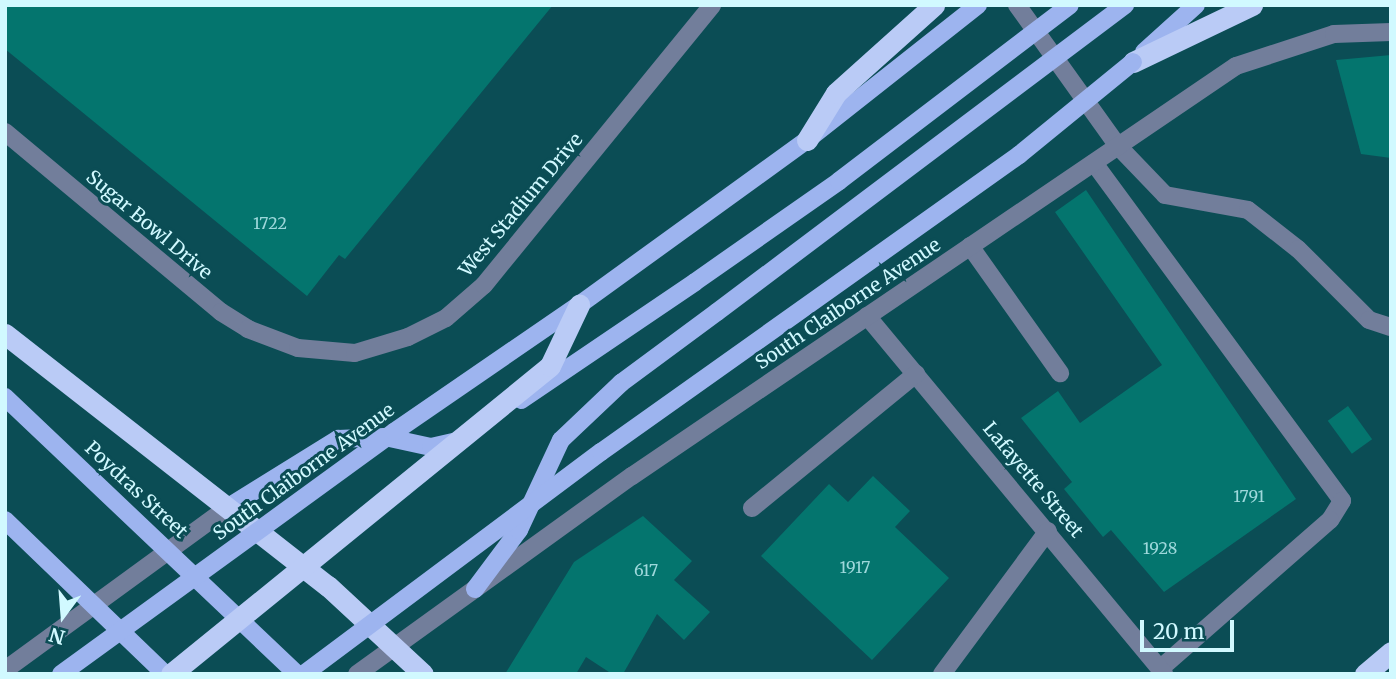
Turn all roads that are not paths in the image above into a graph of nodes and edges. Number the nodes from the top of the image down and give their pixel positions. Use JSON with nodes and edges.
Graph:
{"nodes":[{"id":1,"x":712,"y":5,"type":"edge"},
{"id":2,"x":934,"y":5,"type":"edge"},
{"id":3,"x":978,"y":5,"type":"edge"},
{"id":4,"x":1017,"y":5,"type":"edge"},
{"id":5,"x":1070,"y":5,"type":"edge"},
{"id":6,"x":1125,"y":5,"type":"edge"},
{"id":7,"x":1196,"y":5,"type":"edge"},
{"id":8,"x":1252,"y":5,"type":"edge"},
{"id":9,"x":1391,"y":32,"type":"edge"},
{"id":10,"x":1133,"y":62,"type":"junction"},
{"id":11,"x":5,"y":132,"type":"edge"},
{"id":12,"x":807,"y":140,"type":"junction"},
{"id":13,"x":1118,"y":146,"type":"junction"},
{"id":14,"x":1094,"y":163,"type":"junction"},
{"id":15,"x":970,"y":246,"type":"junction"},
{"id":16,"x":579,"y":305,"type":"junction"},
{"id":17,"x":867,"y":316,"type":"junction"},
{"id":18,"x":1391,"y":327,"type":"edge"},
{"id":19,"x":5,"y":334,"type":"edge"},
{"id":20,"x":272,"y":340,"type":"joint"},
{"id":21,"x":1060,"y":373,"type":"dead end"},
{"id":22,"x":916,"y":374,"type":"junction"},
{"id":23,"x":5,"y":397,"type":"edge"},
{"id":24,"x":227,"y":508,"type":"junction"},
{"id":25,"x":752,"y":508,"type":"dead end"},
{"id":26,"x":5,"y":520,"type":"edge"},
{"id":27,"x":1048,"y":531,"type":"junction"},
{"id":28,"x":170,"y":550,"type":"junction"},
{"id":29,"x":475,"y":589,"type":"junction"},
{"id":30,"x":92,"y":605,"type":"junction"},
{"id":31,"x":397,"y":645,"type":"junction"},
{"id":32,"x":1391,"y":652,"type":"edge"},
{"id":33,"x":5,"y":670,"type":"edge"},
{"id":34,"x":1162,"y":671,"type":"edge"},
{"id":35,"x":61,"y":674,"type":"edge"},
{"id":36,"x":165,"y":674,"type":"edge"},
{"id":37,"x":171,"y":674,"type":"edge"},
{"id":38,"x":297,"y":674,"type":"edge"},
{"id":39,"x":304,"y":674,"type":"edge"},
{"id":40,"x":357,"y":674,"type":"edge"},
{"id":41,"x":423,"y":674,"type":"edge"},
{"id":42,"x":942,"y":674,"type":"edge"},
{"id":43,"x":1366,"y":674,"type":"edge"}],
"edges":[{"from":1,"to":20,"type":"street","name":"West Stadium Drive"},
{"from":2,"to":12,"type":"highway"},
{"from":3,"to":12,"type":"main road","name":"South Claiborne Avenue"},
{"from":4,"to":13,"type":"street"},
{"from":5,"to":24,"type":"main road","bridge":true},
{"from":6,"to":29,"type":"main road","bridge":true},
{"from":7,"to":10,"type":"main road","name":"South Claiborne Avenue"},
{"from":8,"to":10,"type":"highway"},
{"from":9,"to":13,"type":"street","name":"South Claiborne Avenue"},
{"from":10,"to":39,"type":"main road","name":"South Claiborne Avenue","bridge":true},
{"from":11,"to":20,"type":"street","name":"Sugar Bowl Drive"},
{"from":12,"to":16,"type":"main road","name":"South Claiborne Avenue"},
{"from":13,"to":14,"type":"street","name":"South Claiborne Avenue"},
{"from":13,"to":18,"type":"street"},
{"from":14,"to":15,"type":"street","name":"South Claiborne Avenue"},
{"from":14,"to":34,"type":"street"},
{"from":15,"to":17,"type":"street","name":"South Claiborne Avenue"},
{"from":15,"to":21,"type":"street"},
{"from":16,"to":35,"type":"main road","name":"South Claiborne Avenue","bridge":true},
{"from":16,"to":37,"type":"highway","bridge":true},
{"from":17,"to":22,"type":"street","name":"Lafayette Street"},
{"from":17,"to":29,"type":"street","name":"South Claiborne Avenue"},
{"from":19,"to":24,"type":"highway"},
{"from":22,"to":25,"type":"street"},
{"from":22,"to":27,"type":"street","name":"Lafayette Street"},
{"from":23,"to":28,"type":"main road","name":"Poydras Street"},
{"from":24,"to":28,"type":"street","name":"South Claiborne Avenue"},
{"from":24,"to":31,"type":"highway"},
{"from":26,"to":30,"type":"main road"},
{"from":27,"to":34,"type":"street","name":"Lafayette Street"},
{"from":27,"to":42,"type":"street"},
{"from":28,"to":30,"type":"street","name":"South Claiborne Avenue"},
{"from":28,"to":38,"type":"main road","name":"Poydras Street"},
{"from":29,"to":31,"type":"street","name":"South Claiborne Avenue"},
{"from":30,"to":33,"type":"street","name":"South Claiborne Avenue"},
{"from":30,"to":36,"type":"main road"},
{"from":31,"to":40,"type":"street","name":"South Claiborne Avenue"},
{"from":31,"to":41,"type":"highway"},
{"from":32,"to":43,"type":"highway"}]}
